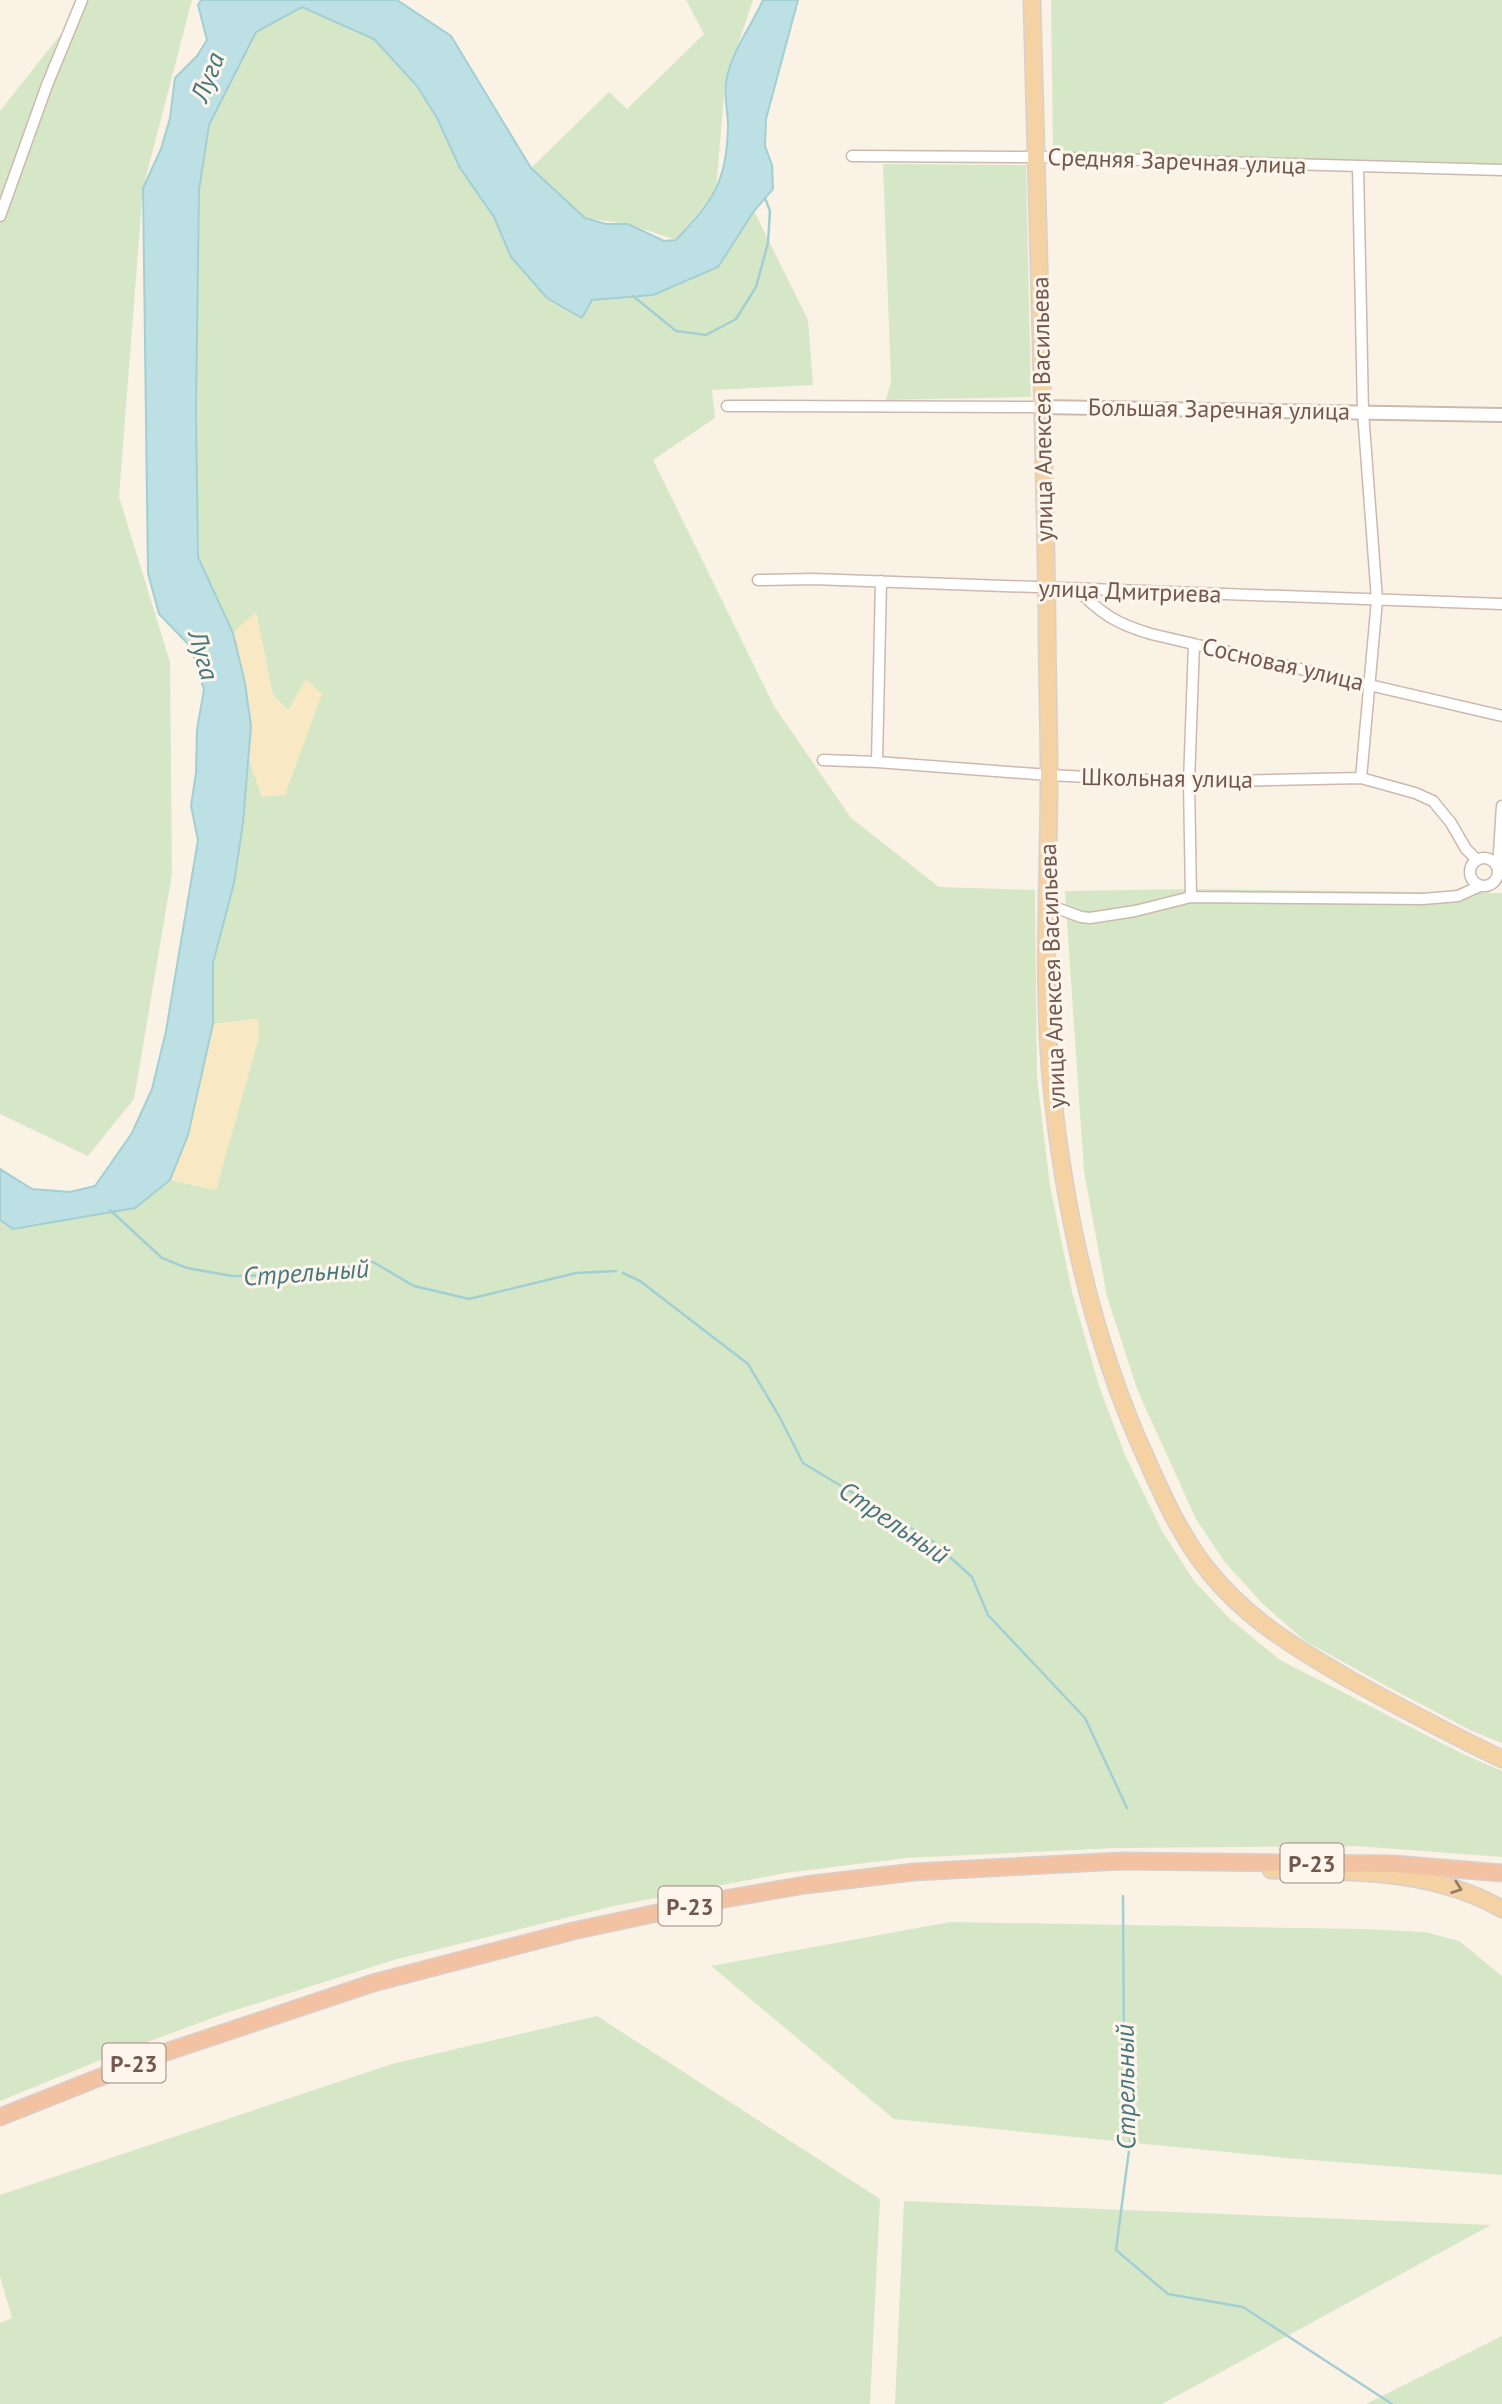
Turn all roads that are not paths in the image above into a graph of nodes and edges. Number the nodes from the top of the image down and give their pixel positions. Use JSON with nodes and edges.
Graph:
{"nodes":[{"id":1,"x":82,"y":0,"type":"edge"},
{"id":2,"x":1032,"y":0,"type":"edge"},
{"id":3,"x":852,"y":156,"type":"dead end"},
{"id":4,"x":1036,"y":157,"type":"junction"},
{"id":5,"x":1359,"y":166,"type":"junction"},
{"id":6,"x":1502,"y":170,"type":"edge"},
{"id":7,"x":0,"y":216,"type":"edge"},
{"id":8,"x":727,"y":406,"type":"dead end"},
{"id":9,"x":1042,"y":407,"type":"junction"},
{"id":10,"x":1363,"y":412,"type":"junction"},
{"id":11,"x":1502,"y":415,"type":"edge"},
{"id":12,"x":758,"y":580,"type":"dead end"},
{"id":13,"x":881,"y":581,"type":"junction"},
{"id":14,"x":1046,"y":588,"type":"junction"},
{"id":15,"x":1076,"y":588,"type":"junction"},
{"id":16,"x":1377,"y":600,"type":"junction"},
{"id":17,"x":1502,"y":604,"type":"edge"},
{"id":18,"x":1194,"y":644,"type":"junction"},
{"id":19,"x":1368,"y":683,"type":"junction"},
{"id":20,"x":1502,"y":716,"type":"edge"},
{"id":21,"x":823,"y":760,"type":"dead end"},
{"id":22,"x":877,"y":762,"type":"junction"},
{"id":23,"x":1049,"y":775,"type":"junction"},
{"id":24,"x":1361,"y":778,"type":"junction"},
{"id":25,"x":1189,"y":782,"type":"junction"},
{"id":26,"x":1502,"y":806,"type":"edge"},
{"id":27,"x":1477,"y":860,"type":"junction"},
{"id":28,"x":1500,"y":872,"type":"edge"},
{"id":29,"x":1480,"y":886,"type":"junction"},
{"id":30,"x":1191,"y":897,"type":"junction"},
{"id":31,"x":1046,"y":904,"type":"junction"},
{"id":32,"x":1502,"y":1759,"type":"edge"},
{"id":33,"x":1122,"y":1861,"type":"junction"},
{"id":34,"x":1502,"y":1873,"type":"edge"},
{"id":35,"x":1502,"y":1909,"type":"edge"},
{"id":36,"x":0,"y":2117,"type":"edge"}],
"edges":[{"from":1,"to":7,"type":"street"},
{"from":2,"to":4,"type":"main road","name":"улица Алексея Васильева"},
{"from":3,"to":4,"type":"street","name":"Средняя Заречная улица"},
{"from":4,"to":5,"type":"street","name":"Средняя Заречная улица"},
{"from":4,"to":9,"type":"main road","name":"улица Алексея Васильева"},
{"from":5,"to":6,"type":"street","name":"Средняя Заречная улица"},
{"from":5,"to":10,"type":"street"},
{"from":8,"to":9,"type":"street","name":"Большая Заречная улица"},
{"from":9,"to":10,"type":"street","name":"Большая Заречная улица"},
{"from":9,"to":14,"type":"main road","name":"улица Алексея Васильева"},
{"from":10,"to":11,"type":"street","name":"Большая Заречная улица"},
{"from":10,"to":16,"type":"street"},
{"from":12,"to":13,"type":"street","name":"улица Дмитриева"},
{"from":13,"to":14,"type":"street","name":"улица Дмитриева"},
{"from":13,"to":22,"type":"street"},
{"from":14,"to":15,"type":"street","name":"улица Дмитриева"},
{"from":14,"to":23,"type":"main road","name":"улица Алексея Васильева"},
{"from":15,"to":16,"type":"street","name":"улица Дмитриева"},
{"from":15,"to":18,"type":"street","name":"Сосновая улица"},
{"from":16,"to":17,"type":"street","name":"улица Дмитриева"},
{"from":16,"to":19,"type":"street"},
{"from":18,"to":19,"type":"street","name":"Сосновая улица"},
{"from":18,"to":25,"type":"street"},
{"from":19,"to":20,"type":"street","name":"Сосновая улица"},
{"from":19,"to":24,"type":"street"},
{"from":21,"to":22,"type":"street","name":"Школьная улица"},
{"from":22,"to":23,"type":"street","name":"Школьная улица"},
{"from":23,"to":25,"type":"street","name":"Школьная улица"},
{"from":23,"to":31,"type":"main road","name":"улица Алексея Васильева"},
{"from":24,"to":25,"type":"street","name":"Школьная улица"},
{"from":24,"to":27,"type":"street","name":"Школьная улица"},
{"from":25,"to":30,"type":"street"},
{"from":26,"to":28,"type":"street"},
{"from":27,"to":28,"type":"street"},
{"from":27,"to":29,"type":"street"},
{"from":28,"to":29,"type":"street"},
{"from":29,"to":30,"type":"street"},
{"from":30,"to":31,"type":"street"},
{"from":31,"to":32,"type":"main road","name":"улица Алексея Васильева"},
{"from":33,"to":34,"type":"highway","number":"Р-23"},
{"from":33,"to":35,"type":"main road","one_way":true},
{"from":33,"to":36,"type":"highway","number":"Р-23"}]}
